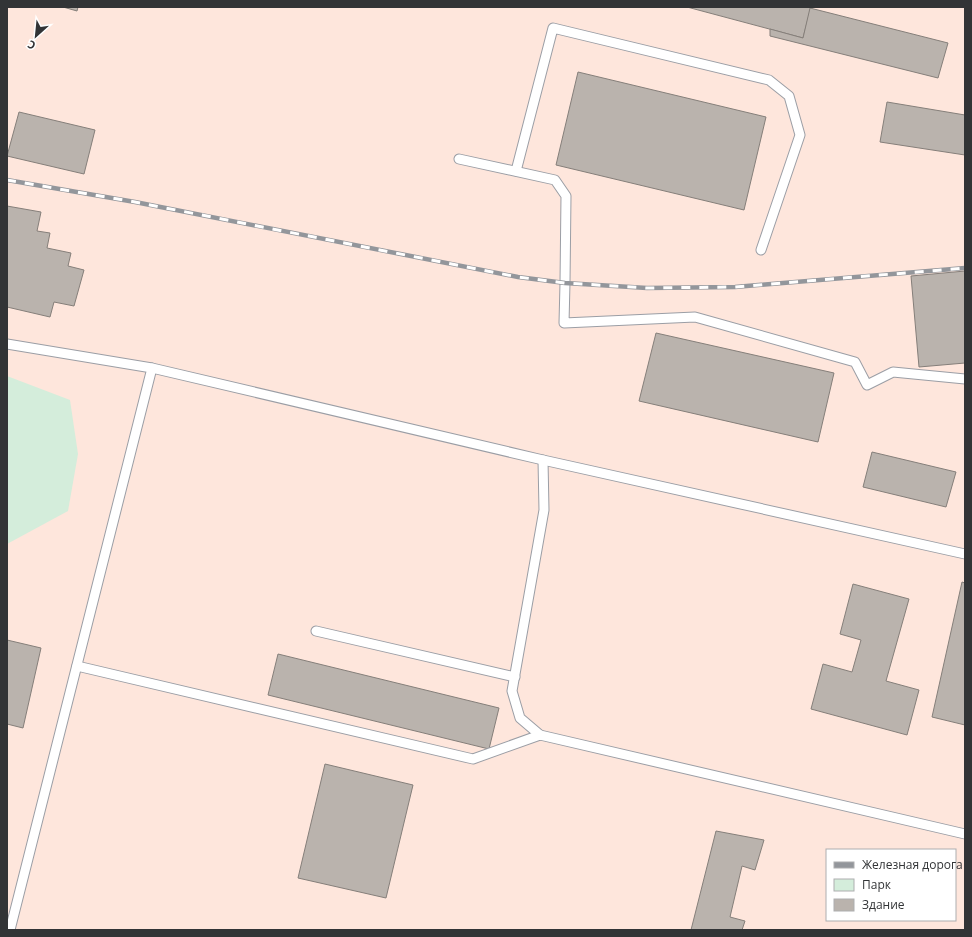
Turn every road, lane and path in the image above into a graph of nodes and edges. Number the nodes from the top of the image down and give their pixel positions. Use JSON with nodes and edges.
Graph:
{"nodes":[{"id":1,"x":459,"y":159,"type":"dead end"},
{"id":2,"x":516,"y":171,"type":"junction"},
{"id":3,"x":761,"y":250,"type":"dead end"},
{"id":4,"x":7,"y":344,"type":"edge"},
{"id":5,"x":152,"y":368,"type":"junction"},
{"id":6,"x":965,"y":379,"type":"edge"},
{"id":7,"x":543,"y":460,"type":"junction"},
{"id":8,"x":965,"y":554,"type":"edge"},
{"id":9,"x":316,"y":631,"type":"dead end"},
{"id":10,"x":77,"y":666,"type":"junction"},
{"id":11,"x":515,"y":677,"type":"junction"},
{"id":12,"x":540,"y":736,"type":"junction"},
{"id":13,"x":965,"y":834,"type":"edge"},
{"id":14,"x":10,"y":930,"type":"edge"}],
"edges":[{"from":1,"to":2,"type":"lane"},
{"from":2,"to":3,"type":"lane"},
{"from":2,"to":6,"type":"lane"},
{"from":4,"to":5,"type":"lane"},
{"from":5,"to":7,"type":"lane"},
{"from":5,"to":10,"type":"lane"},
{"from":7,"to":8,"type":"lane"},
{"from":7,"to":11,"type":"lane"},
{"from":9,"to":11,"type":"lane"},
{"from":10,"to":12,"type":"lane"},
{"from":10,"to":14,"type":"lane"},
{"from":11,"to":12,"type":"lane"},
{"from":12,"to":13,"type":"lane"}]}
